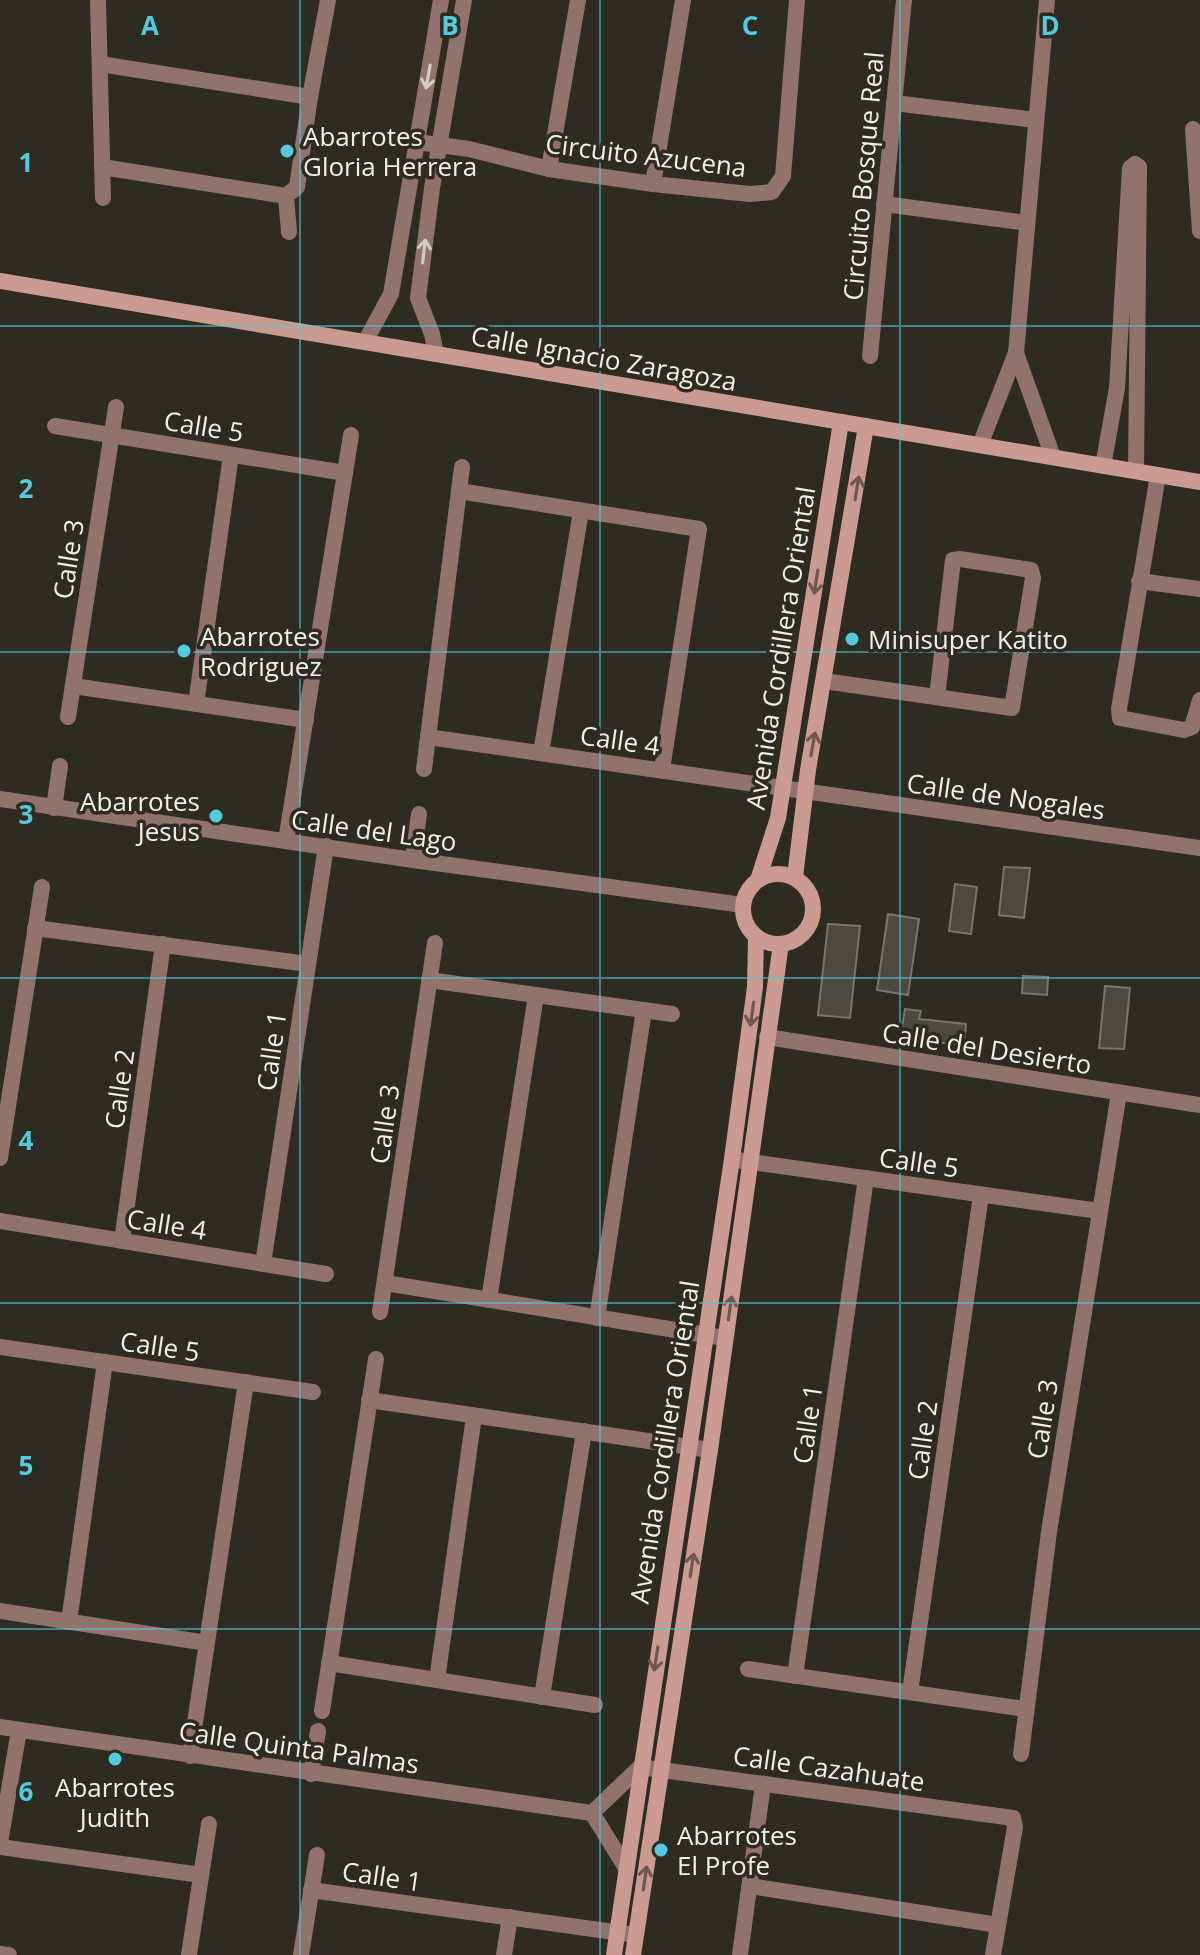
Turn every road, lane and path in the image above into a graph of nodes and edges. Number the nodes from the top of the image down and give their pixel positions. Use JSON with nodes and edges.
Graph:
{"nodes":[{"id":1,"x":98,"y":0,"type":"edge"},
{"id":2,"x":328,"y":0,"type":"edge"},
{"id":3,"x":441,"y":0,"type":"edge"},
{"id":4,"x":464,"y":0,"type":"edge"},
{"id":5,"x":578,"y":0,"type":"edge"},
{"id":6,"x":683,"y":0,"type":"edge"},
{"id":7,"x":797,"y":0,"type":"edge"},
{"id":8,"x":904,"y":0,"type":"edge"},
{"id":9,"x":1047,"y":0,"type":"edge"},
{"id":10,"x":100,"y":64,"type":"junction"},
{"id":11,"x":310,"y":97,"type":"junction"},
{"id":12,"x":894,"y":103,"type":"junction"},
{"id":13,"x":1036,"y":120,"type":"junction"},
{"id":14,"x":1193,"y":129,"type":"dead end"},
{"id":15,"x":417,"y":142,"type":"junction"},
{"id":16,"x":440,"y":145,"type":"junction"},
{"id":17,"x":102,"y":167,"type":"junction"},
{"id":18,"x":549,"y":169,"type":"junction"},
{"id":19,"x":653,"y":184,"type":"junction"},
{"id":20,"x":286,"y":196,"type":"junction"},
{"id":21,"x":103,"y":198,"type":"dead end"},
{"id":22,"x":884,"y":204,"type":"junction"},
{"id":23,"x":1027,"y":223,"type":"junction"},
{"id":24,"x":1200,"y":231,"type":"edge"},
{"id":25,"x":289,"y":232,"type":"dead end"},
{"id":26,"x":0,"y":281,"type":"edge"},
{"id":27,"x":391,"y":294,"type":"junction"},
{"id":28,"x":418,"y":298,"type":"junction"},
{"id":29,"x":365,"y":342,"type":"junction"},
{"id":30,"x":1016,"y":353,"type":"junction"},
{"id":31,"x":436,"y":354,"type":"junction"},
{"id":32,"x":870,"y":356,"type":"dead end"},
{"id":33,"x":1117,"y":388,"type":"junction"},
{"id":34,"x":1137,"y":390,"type":"junction"},
{"id":35,"x":116,"y":407,"type":"dead end"},
{"id":36,"x":841,"y":422,"type":"junction"},
{"id":37,"x":55,"y":426,"type":"dead end"},
{"id":38,"x":866,"y":426,"type":"junction"},
{"id":39,"x":111,"y":435,"type":"junction"},
{"id":40,"x":351,"y":435,"type":"dead end"},
{"id":41,"x":980,"y":445,"type":"junction"},
{"id":42,"x":231,"y":455,"type":"junction"},
{"id":43,"x":1053,"y":457,"type":"junction"},
{"id":44,"x":1103,"y":466,"type":"junction"},
{"id":45,"x":462,"y":467,"type":"dead end"},
{"id":46,"x":1136,"y":471,"type":"junction"},
{"id":47,"x":345,"y":473,"type":"junction"},
{"id":48,"x":1158,"y":475,"type":"junction"},
{"id":49,"x":1200,"y":482,"type":"edge"},
{"id":50,"x":459,"y":491,"type":"junction"},
{"id":51,"x":581,"y":511,"type":"junction"},
{"id":52,"x":822,"y":544,"type":"junction"},
{"id":53,"x":847,"y":549,"type":"junction"},
{"id":54,"x":1139,"y":581,"type":"junction"},
{"id":55,"x":1200,"y":589,"type":"edge"},
{"id":56,"x":824,"y":681,"type":"junction"},
{"id":57,"x":73,"y":686,"type":"junction"},
{"id":58,"x":937,"y":697,"type":"junction"},
{"id":59,"x":1200,"y":700,"type":"edge"},
{"id":60,"x":196,"y":704,"type":"junction"},
{"id":61,"x":68,"y":717,"type":"dead end"},
{"id":62,"x":306,"y":720,"type":"junction"},
{"id":63,"x":428,"y":737,"type":"junction"},
{"id":64,"x":541,"y":753,"type":"junction"},
{"id":65,"x":60,"y":766,"type":"dead end"},
{"id":66,"x":424,"y":769,"type":"dead end"},
{"id":67,"x":662,"y":770,"type":"junction"},
{"id":68,"x":783,"y":788,"type":"junction"},
{"id":69,"x":806,"y":791,"type":"junction"},
{"id":70,"x":0,"y":799,"type":"edge"},
{"id":71,"x":54,"y":808,"type":"junction"},
{"id":72,"x":419,"y":814,"type":"dead end"},
{"id":73,"x":286,"y":841,"type":"junction"},
{"id":74,"x":326,"y":846,"type":"junction"},
{"id":75,"x":1200,"y":848,"type":"edge"},
{"id":76,"x":413,"y":860,"type":"junction"},
{"id":77,"x":795,"y":877,"type":"junction"},
{"id":78,"x":758,"y":880,"type":"junction"},
{"id":79,"x":42,"y":887,"type":"dead end"},
{"id":80,"x":743,"y":905,"type":"junction"},
{"id":81,"x":35,"y":928,"type":"junction"},
{"id":82,"x":756,"y":937,"type":"junction"},
{"id":83,"x":435,"y":943,"type":"dead end"},
{"id":84,"x":163,"y":944,"type":"junction"},
{"id":85,"x":781,"y":944,"type":"junction"},
{"id":86,"x":308,"y":964,"type":"junction"},
{"id":87,"x":429,"y":980,"type":"junction"},
{"id":88,"x":536,"y":995,"type":"junction"},
{"id":89,"x":644,"y":1010,"type":"junction"},
{"id":90,"x":672,"y":1014,"type":"dead end"},
{"id":91,"x":767,"y":1037,"type":"junction"},
{"id":92,"x":1119,"y":1093,"type":"junction"},
{"id":93,"x":1200,"y":1105,"type":"edge"},
{"id":94,"x":0,"y":1158,"type":"edge"},
{"id":95,"x":732,"y":1159,"type":"junction"},
{"id":96,"x":752,"y":1162,"type":"junction"},
{"id":97,"x":866,"y":1178,"type":"junction"},
{"id":98,"x":981,"y":1195,"type":"junction"},
{"id":99,"x":1099,"y":1211,"type":"junction"},
{"id":100,"x":0,"y":1221,"type":"edge"},
{"id":101,"x":122,"y":1241,"type":"junction"},
{"id":102,"x":263,"y":1264,"type":"junction"},
{"id":103,"x":326,"y":1274,"type":"dead end"},
{"id":104,"x":385,"y":1283,"type":"junction"},
{"id":105,"x":489,"y":1300,"type":"junction"},
{"id":106,"x":380,"y":1312,"type":"dead end"},
{"id":107,"x":597,"y":1318,"type":"junction"},
{"id":108,"x":704,"y":1335,"type":"junction"},
{"id":109,"x":725,"y":1338,"type":"junction"},
{"id":110,"x":0,"y":1347,"type":"edge"},
{"id":111,"x":376,"y":1359,"type":"dead end"},
{"id":112,"x":105,"y":1362,"type":"junction"},
{"id":113,"x":246,"y":1382,"type":"junction"},
{"id":114,"x":313,"y":1392,"type":"dead end"},
{"id":115,"x":369,"y":1400,"type":"junction"},
{"id":116,"x":474,"y":1416,"type":"junction"},
{"id":117,"x":584,"y":1431,"type":"junction"},
{"id":118,"x":688,"y":1446,"type":"junction"},
{"id":119,"x":710,"y":1450,"type":"junction"},
{"id":120,"x":0,"y":1611,"type":"edge"},
{"id":121,"x":69,"y":1622,"type":"junction"},
{"id":122,"x":207,"y":1643,"type":"junction"},
{"id":123,"x":329,"y":1663,"type":"junction"},
{"id":124,"x":748,"y":1669,"type":"dead end"},
{"id":125,"x":795,"y":1676,"type":"junction"},
{"id":126,"x":437,"y":1680,"type":"junction"},
{"id":127,"x":910,"y":1692,"type":"junction"},
{"id":128,"x":542,"y":1697,"type":"junction"},
{"id":129,"x":595,"y":1705,"type":"dead end"},
{"id":130,"x":1025,"y":1709,"type":"junction"},
{"id":131,"x":322,"y":1711,"type":"dead end"},
{"id":132,"x":0,"y":1727,"type":"edge"},
{"id":133,"x":19,"y":1730,"type":"junction"},
{"id":134,"x":318,"y":1731,"type":"dead end"},
{"id":135,"x":1021,"y":1754,"type":"dead end"},
{"id":136,"x":190,"y":1756,"type":"junction"},
{"id":137,"x":640,"y":1767,"type":"junction"},
{"id":138,"x":661,"y":1770,"type":"junction"},
{"id":139,"x":311,"y":1774,"type":"junction"},
{"id":140,"x":763,"y":1784,"type":"junction"},
{"id":141,"x":592,"y":1813,"type":"junction"},
{"id":142,"x":209,"y":1824,"type":"dead end"},
{"id":143,"x":0,"y":1845,"type":"edge"},
{"id":144,"x":317,"y":1855,"type":"dead end"},
{"id":145,"x":626,"y":1868,"type":"junction"},
{"id":146,"x":201,"y":1875,"type":"junction"},
{"id":147,"x":750,"y":1886,"type":"junction"},
{"id":148,"x":311,"y":1890,"type":"junction"},
{"id":149,"x":510,"y":1917,"type":"junction"},
{"id":150,"x":998,"y":1925,"type":"junction"},
{"id":151,"x":617,"y":1932,"type":"junction"},
{"id":152,"x":636,"y":1935,"type":"junction"},
{"id":153,"x":0,"y":1954,"type":"edge"},
{"id":154,"x":9,"y":1955,"type":"edge"},
{"id":155,"x":189,"y":1955,"type":"edge"},
{"id":156,"x":301,"y":1955,"type":"edge"},
{"id":157,"x":504,"y":1955,"type":"edge"},
{"id":158,"x":614,"y":1955,"type":"edge"},
{"id":159,"x":633,"y":1955,"type":"edge"},
{"id":160,"x":740,"y":1955,"type":"edge"},
{"id":161,"x":993,"y":1955,"type":"edge"}],
"edges":[{"from":1,"to":10,"type":"street"},
{"from":2,"to":11,"type":"street"},
{"from":3,"to":15,"type":"street","one_way":true},
{"from":4,"to":16,"type":"street"},
{"from":5,"to":18,"type":"street"},
{"from":6,"to":19,"type":"street"},
{"from":7,"to":19,"type":"street","name":"Circuito Azucena"},
{"from":8,"to":12,"type":"street","name":"Circuito Bosque Real"},
{"from":9,"to":13,"type":"street"},
{"from":10,"to":11,"type":"street"},
{"from":10,"to":17,"type":"street"},
{"from":11,"to":20,"type":"street"},
{"from":12,"to":13,"type":"street"},
{"from":12,"to":22,"type":"street","name":"Circuito Bosque Real"},
{"from":13,"to":23,"type":"street"},
{"from":14,"to":24,"type":"street"},
{"from":15,"to":16,"type":"street","name":"Circuito Azucena"},
{"from":15,"to":27,"type":"street"},
{"from":16,"to":18,"type":"street","name":"Circuito Azucena"},
{"from":28,"to":16,"type":"street","one_way":true},
{"from":17,"to":20,"type":"street"},
{"from":17,"to":21,"type":"street"},
{"from":18,"to":19,"type":"street","name":"Circuito Azucena"},
{"from":20,"to":25,"type":"street"},
{"from":22,"to":23,"type":"street"},
{"from":22,"to":32,"type":"street","name":"Circuito Bosque Real"},
{"from":23,"to":30,"type":"street"},
{"from":26,"to":29,"type":"street","name":"Calle Ignacio Zaragoza"},
{"from":27,"to":28,"type":"street"},
{"from":27,"to":29,"type":"street"},
{"from":28,"to":31,"type":"street"},
{"from":29,"to":31,"type":"street","name":"Calle Ignacio Zaragoza"},
{"from":30,"to":41,"type":"street"},
{"from":30,"to":43,"type":"street"},
{"from":31,"to":36,"type":"street","name":"Calle Ignacio Zaragoza"},
{"from":33,"to":34,"type":"street"},
{"from":33,"to":34,"type":"street"},
{"from":33,"to":44,"type":"street"},
{"from":34,"to":46,"type":"street"},
{"from":35,"to":39,"type":"street","name":"Calle 3"},
{"from":36,"to":38,"type":"street","name":"Calle Ignacio Zaragoza"},
{"from":36,"to":52,"type":"street","name":"Avenida Cordillera Oriental"},
{"from":37,"to":39,"type":"street","name":"Calle 5"},
{"from":38,"to":41,"type":"street","name":"Calle Ignacio Zaragoza"},
{"from":53,"to":38,"type":"street","name":"Avenida Cordillera Oriental","one_way":true},
{"from":39,"to":42,"type":"street","name":"Calle 5"},
{"from":39,"to":57,"type":"street","name":"Calle 3"},
{"from":40,"to":47,"type":"street"},
{"from":41,"to":43,"type":"street","name":"Calle Ignacio Zaragoza"},
{"from":42,"to":47,"type":"street","name":"Calle 5"},
{"from":42,"to":60,"type":"street"},
{"from":43,"to":44,"type":"street","name":"Calle Ignacio Zaragoza"},
{"from":44,"to":46,"type":"street","name":"Calle Ignacio Zaragoza"},
{"from":45,"to":50,"type":"street"},
{"from":46,"to":48,"type":"street","name":"Calle Ignacio Zaragoza"},
{"from":47,"to":62,"type":"street"},
{"from":48,"to":49,"type":"street","name":"Calle Ignacio Zaragoza"},
{"from":48,"to":54,"type":"street"},
{"from":50,"to":51,"type":"street"},
{"from":50,"to":63,"type":"street"},
{"from":51,"to":64,"type":"street"},
{"from":51,"to":67,"type":"street"},
{"from":52,"to":53,"type":"street"},
{"from":52,"to":68,"type":"street","name":"Avenida Cordillera Oriental","one_way":true},
{"from":53,"to":56,"type":"street","name":"Avenida Cordillera Oriental"},
{"from":54,"to":55,"type":"street"},
{"from":54,"to":59,"type":"street"},
{"from":56,"to":58,"type":"street"},
{"from":69,"to":56,"type":"street","name":"Avenida Cordillera Oriental","one_way":true},
{"from":57,"to":60,"type":"street"},
{"from":57,"to":61,"type":"street","name":"Calle 3"},
{"from":58,"to":58,"type":"street"},
{"from":60,"to":62,"type":"street"},
{"from":62,"to":73,"type":"street"},
{"from":63,"to":64,"type":"street","name":"Calle 4"},
{"from":63,"to":66,"type":"street"},
{"from":64,"to":67,"type":"street","name":"Calle 4"},
{"from":65,"to":71,"type":"street"},
{"from":67,"to":68,"type":"street","name":"Calle 4"},
{"from":68,"to":69,"type":"street","name":"Calle 4"},
{"from":68,"to":78,"type":"street","name":"Avenida Cordillera Oriental"},
{"from":69,"to":75,"type":"street","name":"Calle de Nogales"},
{"from":69,"to":77,"type":"street","name":"Avenida Cordillera Oriental"},
{"from":70,"to":71,"type":"street","name":"Calle del Lago"},
{"from":71,"to":73,"type":"street","name":"Calle del Lago"},
{"from":72,"to":76,"type":"street"},
{"from":73,"to":74,"type":"street","name":"Calle del Lago"},
{"from":74,"to":76,"type":"street","name":"Calle del Lago"},
{"from":74,"to":86,"type":"street","name":"Calle 1"},
{"from":76,"to":80,"type":"street","name":"Calle del Lago"},
{"from":77,"to":78,"type":"street"},
{"from":77,"to":85,"type":"street"},
{"from":78,"to":80,"type":"street"},
{"from":79,"to":81,"type":"street"},
{"from":80,"to":82,"type":"street"},
{"from":81,"to":84,"type":"street"},
{"from":81,"to":94,"type":"street"},
{"from":82,"to":85,"type":"street"},
{"from":82,"to":95,"type":"street","name":"Avenida Cordillera Oriental","one_way":true},
{"from":83,"to":87,"type":"street","name":"Calle 3"},
{"from":84,"to":86,"type":"street"},
{"from":84,"to":101,"type":"street","name":"Calle 2"},
{"from":85,"to":91,"type":"street","name":"Avenida Cordillera Oriental"},
{"from":86,"to":102,"type":"street","name":"Calle 1"},
{"from":87,"to":88,"type":"street"},
{"from":87,"to":104,"type":"street","name":"Calle 3"},
{"from":88,"to":89,"type":"street"},
{"from":88,"to":105,"type":"street"},
{"from":89,"to":90,"type":"street"},
{"from":89,"to":107,"type":"street"},
{"from":91,"to":92,"type":"street","name":"Calle del Desierto"},
{"from":91,"to":96,"type":"street","name":"Avenida Cordillera Oriental"},
{"from":92,"to":93,"type":"street","name":"Calle del Desierto"},
{"from":92,"to":99,"type":"street","name":"Calle 3"},
{"from":95,"to":96,"type":"street","name":"Calle 5"},
{"from":95,"to":108,"type":"street","name":"Avenida Cordillera Oriental"},
{"from":96,"to":97,"type":"street","name":"Calle 5"},
{"from":109,"to":96,"type":"street","name":"Avenida Cordillera Oriental","one_way":true},
{"from":97,"to":98,"type":"street","name":"Calle 5"},
{"from":97,"to":125,"type":"street","name":"Calle 1"},
{"from":98,"to":99,"type":"street","name":"Calle 5"},
{"from":98,"to":127,"type":"street","name":"Calle 2"},
{"from":99,"to":130,"type":"street","name":"Calle 3"},
{"from":100,"to":101,"type":"street","name":"Calle 4"},
{"from":101,"to":102,"type":"street","name":"Calle 4"},
{"from":102,"to":103,"type":"street","name":"Calle 4"},
{"from":104,"to":105,"type":"street"},
{"from":104,"to":106,"type":"street","name":"Calle 3"},
{"from":105,"to":107,"type":"street"},
{"from":107,"to":108,"type":"street"},
{"from":108,"to":109,"type":"street"},
{"from":108,"to":118,"type":"street","name":"Avenida Cordillera Oriental"},
{"from":109,"to":119,"type":"street","name":"Avenida Cordillera Oriental"},
{"from":110,"to":112,"type":"street","name":"Calle 5"},
{"from":111,"to":115,"type":"street"},
{"from":112,"to":113,"type":"street","name":"Calle 5"},
{"from":112,"to":121,"type":"street"},
{"from":113,"to":114,"type":"street","name":"Calle 5"},
{"from":113,"to":122,"type":"street"},
{"from":115,"to":116,"type":"street"},
{"from":115,"to":123,"type":"street"},
{"from":116,"to":117,"type":"street"},
{"from":116,"to":126,"type":"street"},
{"from":117,"to":118,"type":"street"},
{"from":117,"to":128,"type":"street"},
{"from":118,"to":119,"type":"street"},
{"from":118,"to":137,"type":"street","name":"Avenida Cordillera Oriental","one_way":true},
{"from":138,"to":119,"type":"street","name":"Avenida Cordillera Oriental","one_way":true},
{"from":120,"to":121,"type":"street"},
{"from":121,"to":122,"type":"street"},
{"from":122,"to":136,"type":"street"},
{"from":123,"to":126,"type":"street"},
{"from":123,"to":131,"type":"street"},
{"from":124,"to":125,"type":"street"},
{"from":125,"to":127,"type":"street"},
{"from":126,"to":128,"type":"street"},
{"from":127,"to":130,"type":"street"},
{"from":128,"to":129,"type":"street"},
{"from":130,"to":135,"type":"street","name":"Calle 3"},
{"from":132,"to":133,"type":"street","name":"Calle Quinta Palmas"},
{"from":133,"to":136,"type":"street","name":"Calle Quinta Palmas"},
{"from":133,"to":143,"type":"street"},
{"from":134,"to":139,"type":"street"},
{"from":136,"to":139,"type":"street","name":"Calle Quinta Palmas"},
{"from":137,"to":138,"type":"street","name":"Calle Cazahuate"},
{"from":137,"to":141,"type":"street"},
{"from":137,"to":145,"type":"street","name":"Avenida Cordillera Oriental"},
{"from":138,"to":140,"type":"street","name":"Calle Cazahuate"},
{"from":152,"to":138,"type":"street","name":"Avenida Cordillera Oriental","one_way":true},
{"from":139,"to":141,"type":"street","name":"Calle Quinta Palmas"},
{"from":140,"to":147,"type":"street"},
{"from":140,"to":150,"type":"street","name":"Calle Cazahuate"},
{"from":141,"to":145,"type":"street"},
{"from":142,"to":146,"type":"street"},
{"from":143,"to":146,"type":"street"},
{"from":144,"to":148,"type":"street"},
{"from":145,"to":151,"type":"street","name":"Avenida Cordillera Oriental"},
{"from":146,"to":155,"type":"street"},
{"from":147,"to":150,"type":"street"},
{"from":147,"to":160,"type":"street"},
{"from":148,"to":149,"type":"street","name":"Calle 1"},
{"from":148,"to":156,"type":"street"},
{"from":149,"to":151,"type":"street","name":"Calle 1"},
{"from":149,"to":157,"type":"street"},
{"from":150,"to":161,"type":"street"},
{"from":151,"to":152,"type":"street","name":"Calle 1"},
{"from":151,"to":158,"type":"street","name":"Avenida Cordillera Oriental"},
{"from":152,"to":159,"type":"street","name":"Avenida Cordillera Oriental"},
{"from":153,"to":154,"type":"street"}]}
